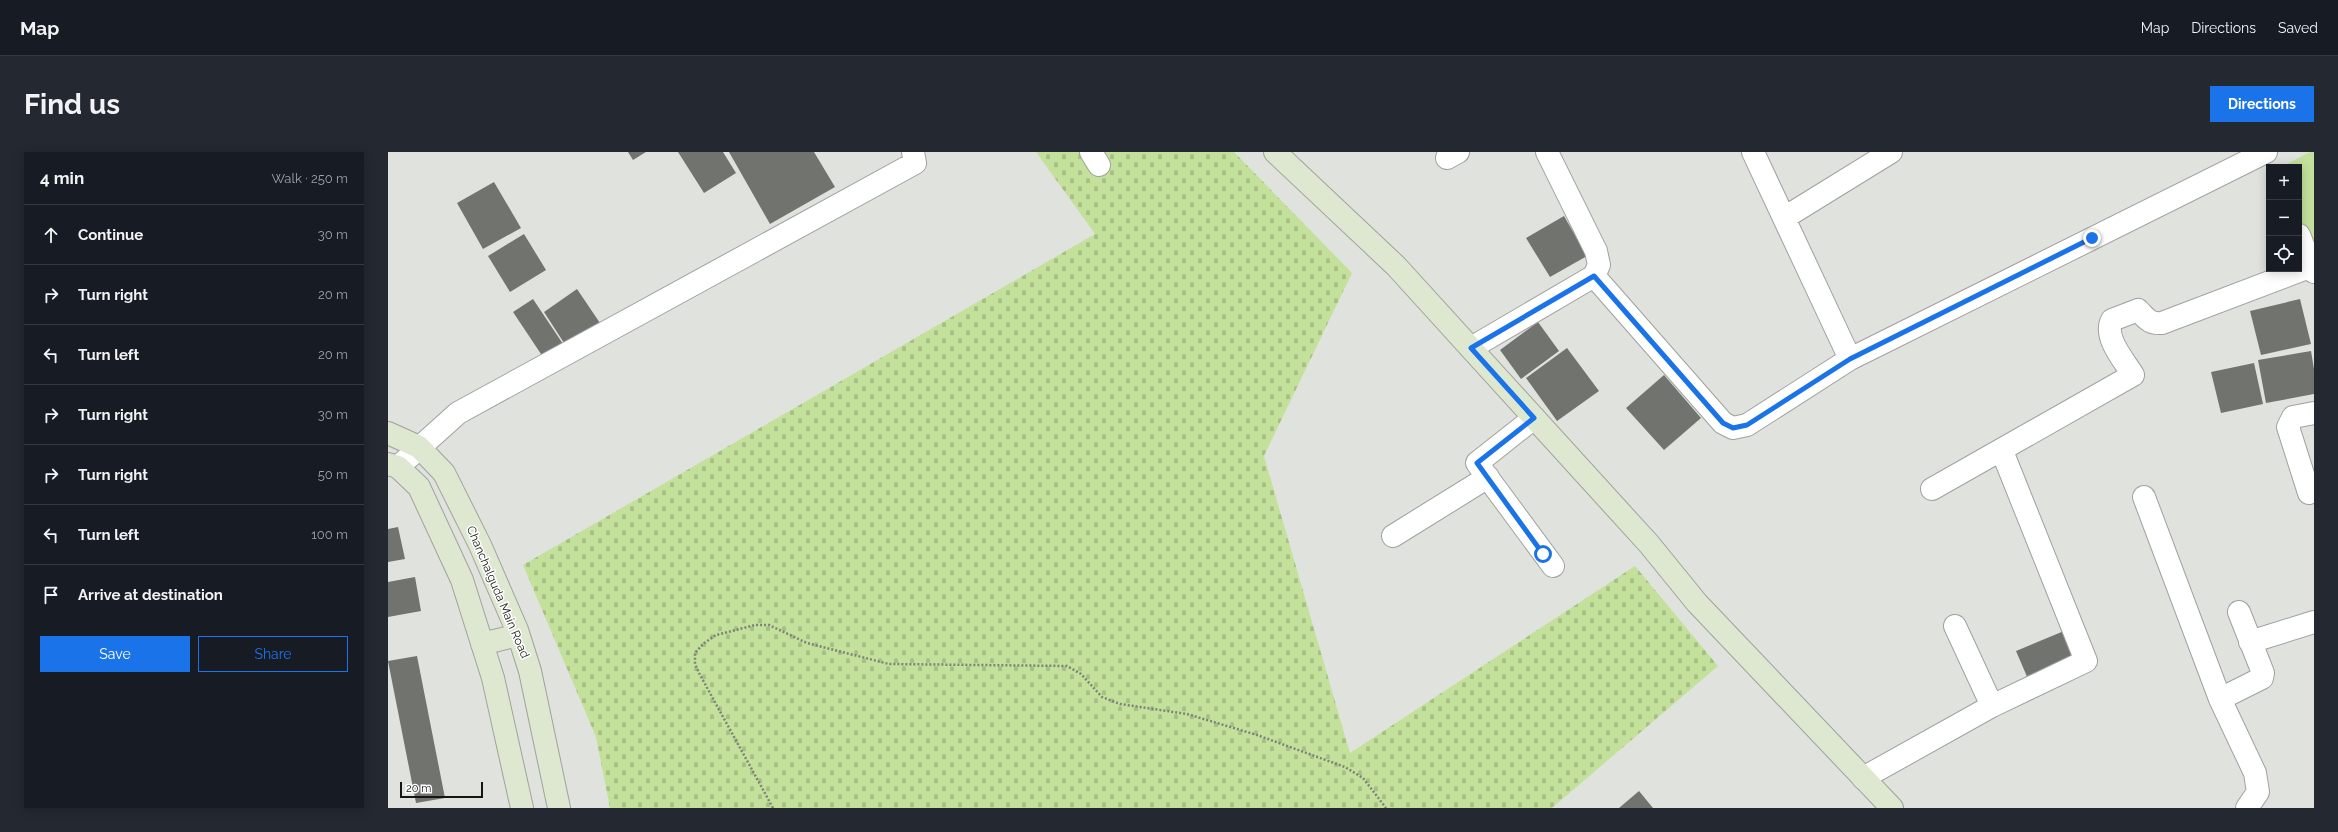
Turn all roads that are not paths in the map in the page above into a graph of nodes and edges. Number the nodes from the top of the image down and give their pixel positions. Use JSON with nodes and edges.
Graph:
{"nodes":[{"id":1,"x":913,"y":152,"type":"edge"},
{"id":2,"x":1275,"y":152,"type":"edge"},
{"id":3,"x":1547,"y":152,"type":"edge"},
{"id":4,"x":1753,"y":152,"type":"edge"},
{"id":5,"x":1891,"y":152,"type":"edge"},
{"id":6,"x":2265,"y":156,"type":"edge"},
{"id":7,"x":1784,"y":218,"type":"junction"},
{"id":8,"x":2299,"y":236,"type":"edge"},
{"id":9,"x":2313,"y":269,"type":"edge"},
{"id":10,"x":1594,"y":276,"type":"junction"},
{"id":11,"x":1471,"y":348,"type":"junction"},
{"id":12,"x":1850,"y":359,"type":"junction"},
{"id":13,"x":2314,"y":413,"type":"edge"},
{"id":14,"x":1534,"y":418,"type":"junction"},
{"id":15,"x":388,"y":434,"type":"edge"},
{"id":16,"x":419,"y":447,"type":"junction"},
{"id":17,"x":2002,"y":451,"type":"junction"},
{"id":18,"x":393,"y":466,"type":"edge"},
{"id":19,"x":1488,"y":477,"type":"junction"},
{"id":20,"x":1932,"y":489,"type":"dead end"},
{"id":21,"x":2310,"y":493,"type":"dead end"},
{"id":22,"x":2144,"y":497,"type":"dead end"},
{"id":23,"x":1393,"y":536,"type":"dead end"},
{"id":24,"x":1553,"y":566,"type":"dead end"},
{"id":25,"x":2239,"y":612,"type":"dead end"},
{"id":26,"x":2314,"y":622,"type":"edge"},
{"id":27,"x":1955,"y":626,"type":"dead end"},
{"id":28,"x":518,"y":635,"type":"junction"},
{"id":29,"x":2250,"y":642,"type":"junction"},
{"id":30,"x":482,"y":644,"type":"junction"},
{"id":31,"x":2220,"y":699,"type":"junction"},
{"id":32,"x":1992,"y":706,"type":"junction"},
{"id":33,"x":1863,"y":778,"type":"junction"},
{"id":34,"x":522,"y":808,"type":"edge"},
{"id":35,"x":560,"y":808,"type":"edge"},
{"id":36,"x":1892,"y":808,"type":"edge"},
{"id":37,"x":2247,"y":808,"type":"edge"}],
"edges":[{"from":1,"to":16,"type":"street"},
{"from":2,"to":11,"type":"street"},
{"from":3,"to":10,"type":"street"},
{"from":4,"to":7,"type":"street"},
{"from":5,"to":7,"type":"street"},
{"from":6,"to":12,"type":"street"},
{"from":7,"to":12,"type":"street"},
{"from":8,"to":9,"type":"street"},
{"from":9,"to":17,"type":"street"},
{"from":10,"to":11,"type":"street"},
{"from":10,"to":12,"type":"street"},
{"from":11,"to":14,"type":"street"},
{"from":13,"to":21,"type":"street"},
{"from":14,"to":19,"type":"street"},
{"from":14,"to":33,"type":"street"},
{"from":15,"to":16,"type":"street","name":"Chanchalguda Main Road"},
{"from":16,"to":18,"type":"street"},
{"from":16,"to":28,"type":"street","name":"Chanchalguda Main Road"},
{"from":17,"to":20,"type":"street"},
{"from":17,"to":32,"type":"street"},
{"from":18,"to":30,"type":"street"},
{"from":19,"to":23,"type":"street"},
{"from":19,"to":24,"type":"street"},
{"from":22,"to":31,"type":"street"},
{"from":25,"to":29,"type":"street"},
{"from":26,"to":29,"type":"street"},
{"from":27,"to":32,"type":"street"},
{"from":28,"to":30,"type":"street"},
{"from":28,"to":35,"type":"street","name":"Chanchalguda Main Road"},
{"from":29,"to":31,"type":"street"},
{"from":30,"to":34,"type":"street"},
{"from":31,"to":37,"type":"street"},
{"from":32,"to":33,"type":"street"},
{"from":33,"to":36,"type":"street"}]}
